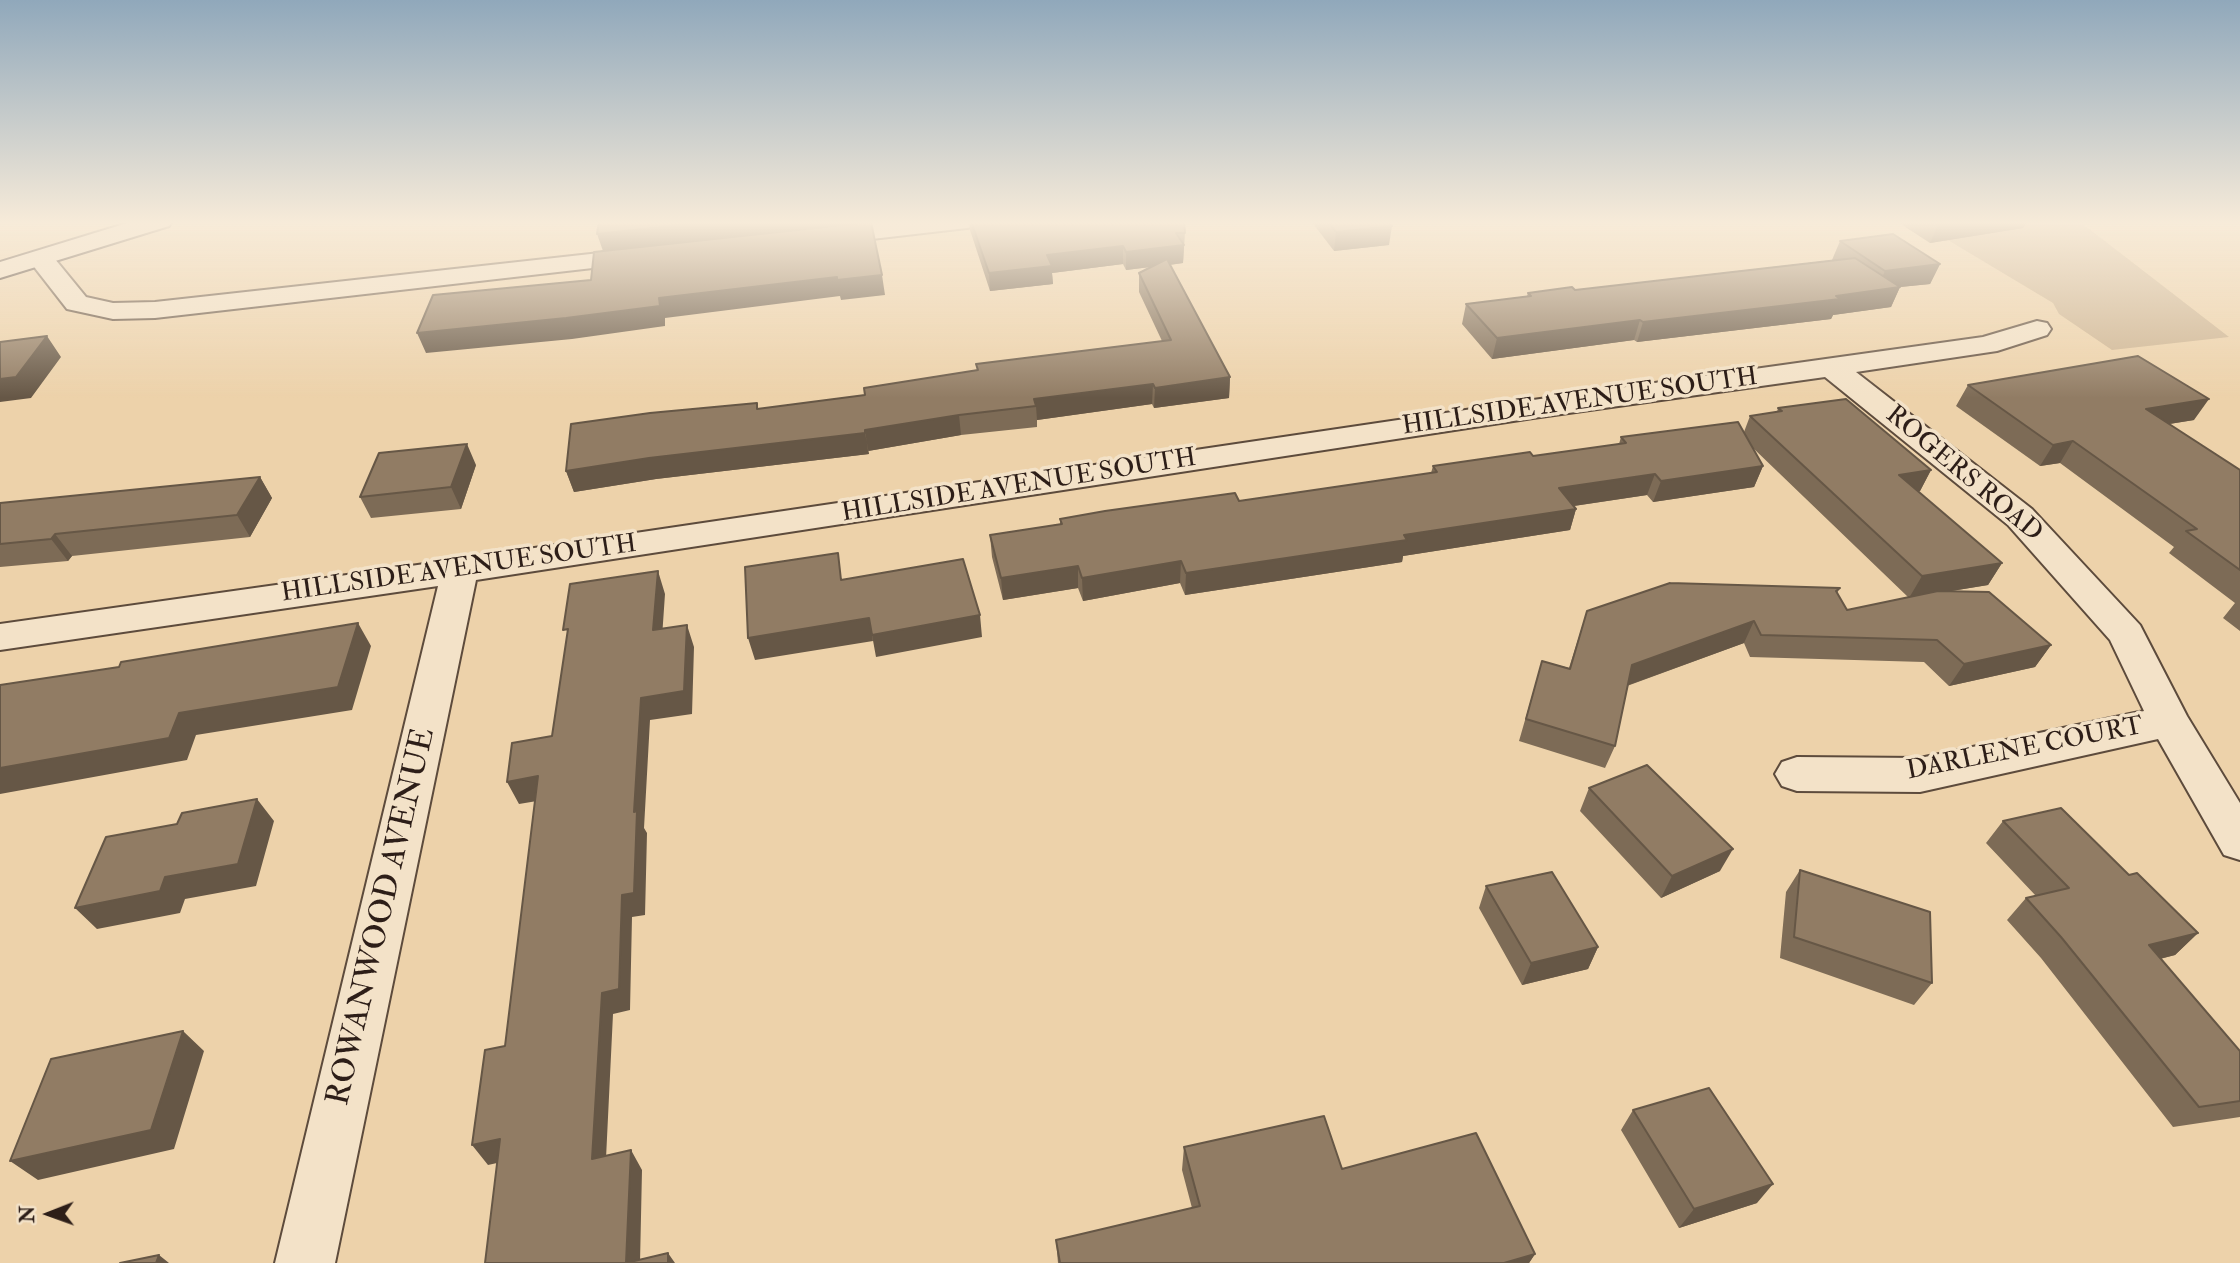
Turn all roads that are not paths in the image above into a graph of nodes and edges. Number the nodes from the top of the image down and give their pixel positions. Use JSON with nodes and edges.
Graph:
{"nodes":[{"id":1,"x":58,"y":280,"type":"edge"},
{"id":2,"x":431,"y":280,"type":"edge"},
{"id":3,"x":2037,"y":329,"type":"dead end"},
{"id":4,"x":1830,"y":366,"type":"junction"},
{"id":5,"x":460,"y":570,"type":"junction"},
{"id":6,"x":0,"y":636,"type":"edge"},
{"id":7,"x":2169,"y":721,"type":"junction"},
{"id":8,"x":1797,"y":774,"type":"dead end"},
{"id":9,"x":2240,"y":842,"type":"edge"},
{"id":10,"x":305,"y":1263,"type":"edge"}],
"edges":[{"from":1,"to":2,"type":"street"},
{"from":3,"to":4,"type":"street","name":"HILLSIDE AVENUE SOUTH"},
{"from":4,"to":5,"type":"street","name":"HILLSIDE AVENUE SOUTH"},
{"from":4,"to":7,"type":"street","name":"ROGERS ROAD"},
{"from":5,"to":6,"type":"street","name":"HILLSIDE AVENUE SOUTH"},
{"from":5,"to":10,"type":"street","name":"ROWANWOOD AVENUE"},
{"from":7,"to":8,"type":"street","name":"DARLENE COURT"},
{"from":7,"to":9,"type":"street","name":"ROGERS ROAD"}]}
